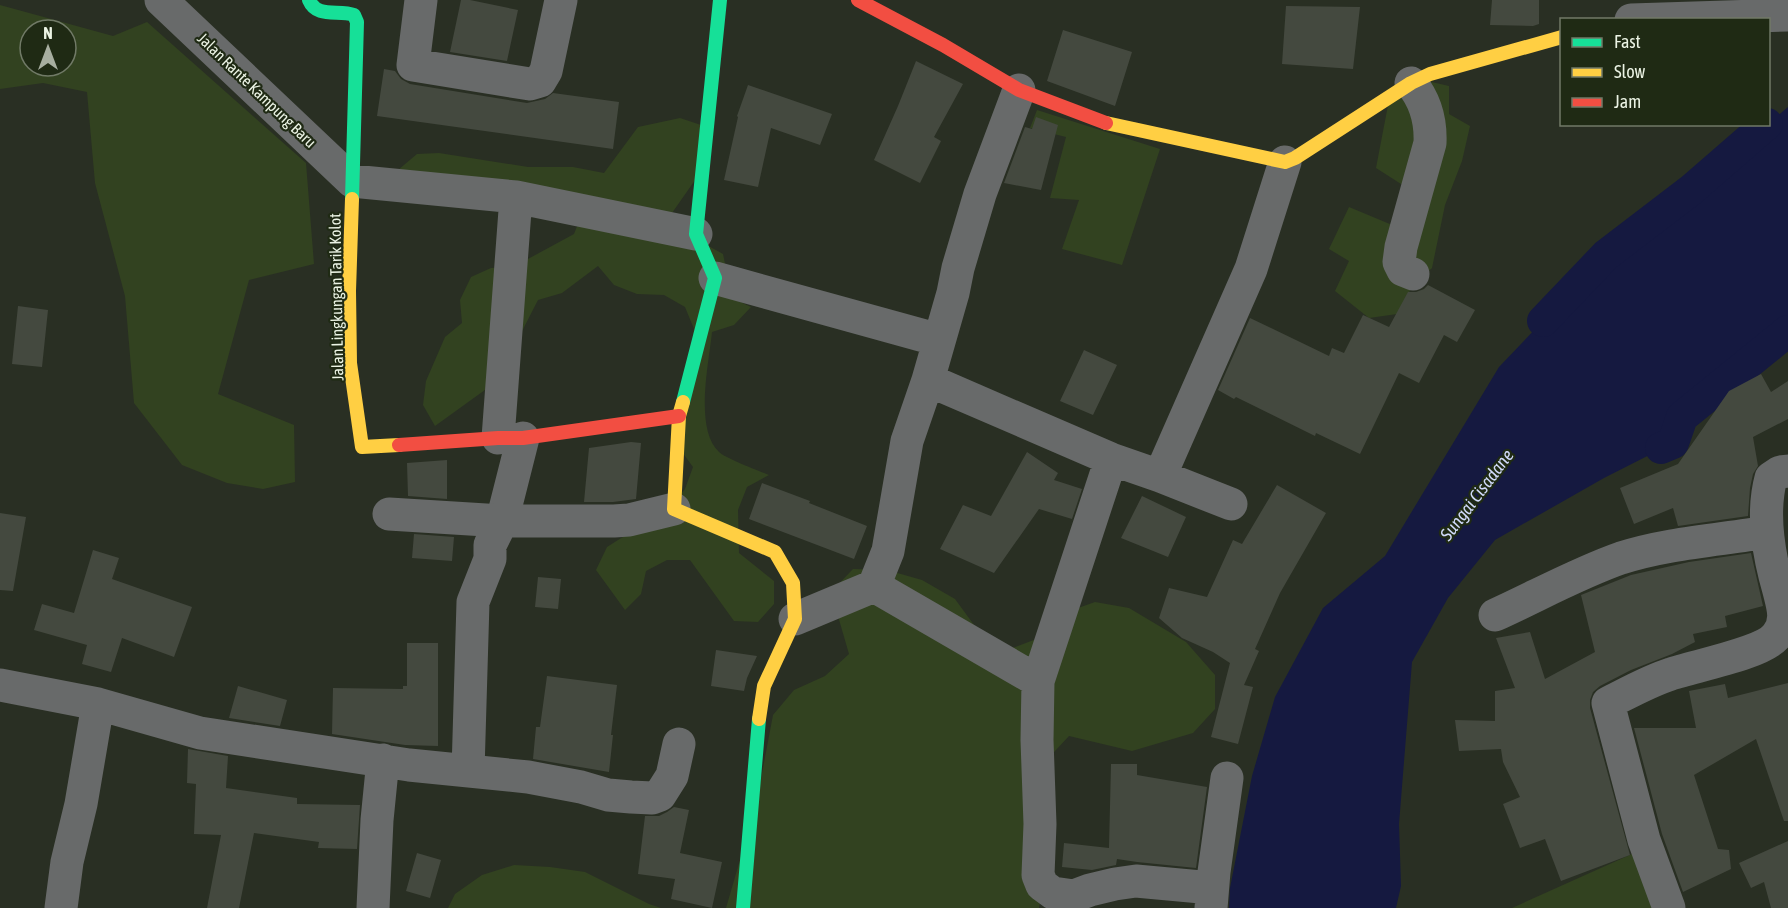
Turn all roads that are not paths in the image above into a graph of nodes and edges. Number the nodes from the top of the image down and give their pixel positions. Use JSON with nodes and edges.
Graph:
{"nodes":[{"id":1,"x":309,"y":0,"type":"edge"},
{"id":2,"x":421,"y":0,"type":"edge"},
{"id":3,"x":561,"y":0,"type":"edge"},
{"id":4,"x":720,"y":0,"type":"edge"},
{"id":5,"x":858,"y":0,"type":"edge"},
{"id":6,"x":180,"y":7,"type":"edge"},
{"id":7,"x":1788,"y":15,"type":"edge"},
{"id":8,"x":1694,"y":18,"type":"edge"},
{"id":9,"x":1560,"y":38,"type":"edge"},
{"id":10,"x":1411,"y":83,"type":"junction"},
{"id":11,"x":1019,"y":90,"type":"junction"},
{"id":12,"x":1285,"y":162,"type":"junction"},
{"id":13,"x":352,"y":181,"type":"junction"},
{"id":14,"x":516,"y":197,"type":"junction"},
{"id":15,"x":696,"y":234,"type":"junction"},
{"id":16,"x":1413,"y":274,"type":"dead end"},
{"id":17,"x":716,"y":278,"type":"junction"},
{"id":18,"x":939,"y":340,"type":"junction"},
{"id":19,"x":928,"y":380,"type":"junction"},
{"id":20,"x":680,"y":416,"type":"junction"},
{"id":21,"x":510,"y":438,"type":"junction"},
{"id":22,"x":1111,"y":459,"type":"junction"},
{"id":23,"x":1788,"y":471,"type":"edge"},
{"id":24,"x":1160,"y":476,"type":"junction"},
{"id":25,"x":1231,"y":504,"type":"dead end"},
{"id":26,"x":675,"y":509,"type":"junction"},
{"id":27,"x":389,"y":514,"type":"dead end"},
{"id":28,"x":502,"y":521,"type":"junction"},
{"id":29,"x":1767,"y":532,"type":"junction"},
{"id":30,"x":874,"y":586,"type":"junction"},
{"id":31,"x":1495,"y":615,"type":"dead end"},
{"id":32,"x":795,"y":619,"type":"junction"},
{"id":33,"x":1038,"y":681,"type":"junction"},
{"id":34,"x":0,"y":685,"type":"edge"},
{"id":35,"x":98,"y":704,"type":"junction"},
{"id":36,"x":680,"y":744,"type":"dead end"},
{"id":37,"x":383,"y":760,"type":"junction"},
{"id":38,"x":468,"y":771,"type":"junction"},
{"id":39,"x":1227,"y":778,"type":"dead end"},
{"id":40,"x":1212,"y":898,"type":"edge"},
{"id":41,"x":61,"y":908,"type":"edge"},
{"id":42,"x":373,"y":908,"type":"edge"},
{"id":43,"x":743,"y":908,"type":"edge"},
{"id":44,"x":1669,"y":908,"type":"edge"}],
"edges":[{"from":1,"to":13,"type":"street","name":"Jalan Lingkungan Tarik Kolot"},
{"from":2,"to":3,"type":"street"},
{"from":4,"to":15,"type":"street"},
{"from":5,"to":11,"type":"street"},
{"from":6,"to":13,"type":"street","name":"Jalan Rante Kampung Baru"},
{"from":7,"to":8,"type":"street"},
{"from":9,"to":10,"type":"street"},
{"from":10,"to":12,"type":"street"},
{"from":10,"to":16,"type":"street"},
{"from":11,"to":12,"type":"street"},
{"from":11,"to":18,"type":"street"},
{"from":12,"to":24,"type":"street"},
{"from":13,"to":14,"type":"street"},
{"from":13,"to":21,"type":"street","name":"Jalan Lingkungan Tarik Kolot"},
{"from":14,"to":15,"type":"street"},
{"from":14,"to":21,"type":"street"},
{"from":15,"to":17,"type":"street"},
{"from":17,"to":18,"type":"street"},
{"from":17,"to":20,"type":"street"},
{"from":18,"to":19,"type":"street"},
{"from":19,"to":22,"type":"street"},
{"from":19,"to":30,"type":"street"},
{"from":20,"to":21,"type":"street"},
{"from":20,"to":26,"type":"street"},
{"from":21,"to":28,"type":"street"},
{"from":22,"to":24,"type":"street"},
{"from":22,"to":33,"type":"street"},
{"from":23,"to":29,"type":"street"},
{"from":24,"to":25,"type":"street"},
{"from":26,"to":28,"type":"street"},
{"from":26,"to":32,"type":"street"},
{"from":27,"to":28,"type":"street"},
{"from":28,"to":38,"type":"street"},
{"from":29,"to":31,"type":"street"},
{"from":29,"to":44,"type":"street"},
{"from":30,"to":32,"type":"street"},
{"from":30,"to":33,"type":"street"},
{"from":32,"to":43,"type":"street"},
{"from":33,"to":40,"type":"street"},
{"from":34,"to":35,"type":"street"},
{"from":35,"to":37,"type":"street"},
{"from":35,"to":41,"type":"street"},
{"from":36,"to":38,"type":"street"},
{"from":37,"to":38,"type":"street"},
{"from":37,"to":42,"type":"street"},
{"from":39,"to":40,"type":"street"}]}
